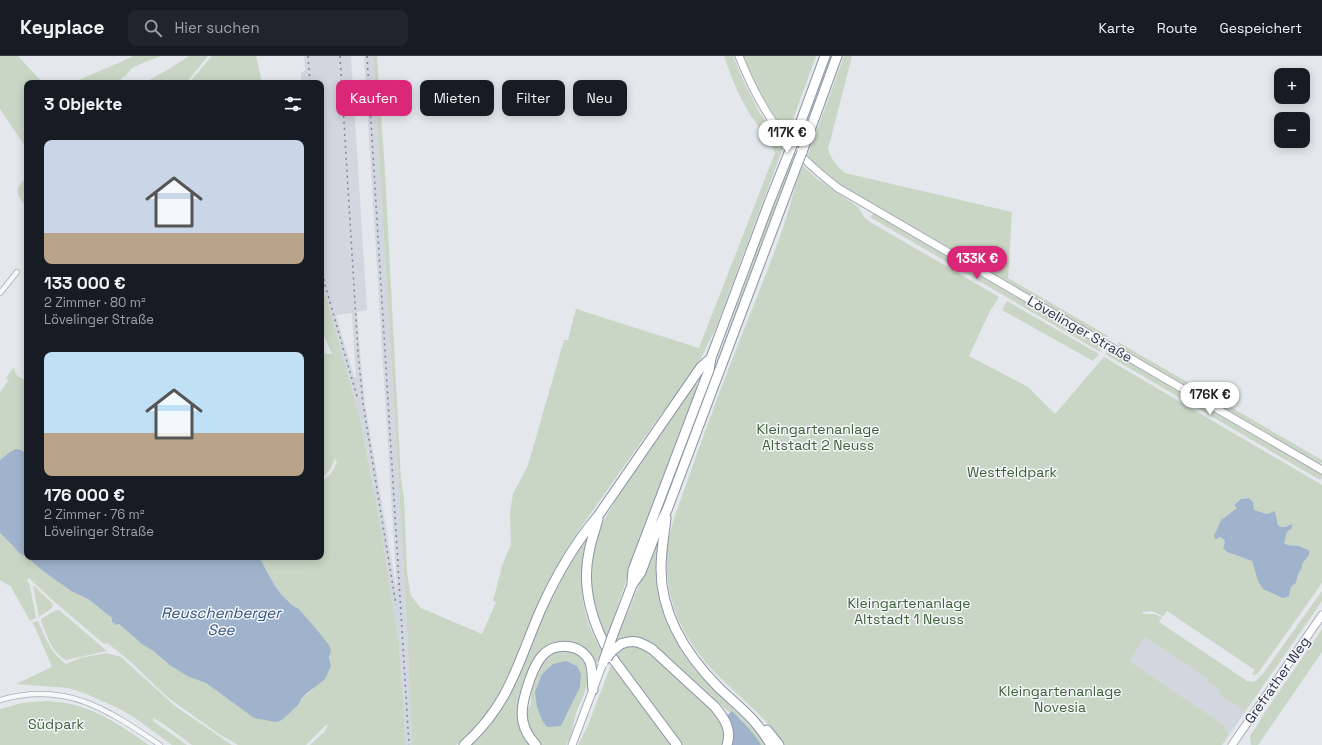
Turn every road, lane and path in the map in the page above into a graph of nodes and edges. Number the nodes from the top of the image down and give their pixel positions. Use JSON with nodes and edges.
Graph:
{"nodes":[{"id":1,"x":739,"y":56,"type":"edge"},
{"id":2,"x":825,"y":56,"type":"edge"},
{"id":3,"x":837,"y":56,"type":"edge"},
{"id":4,"x":17,"y":272,"type":"dead end"},
{"id":5,"x":0,"y":293,"type":"edge"},
{"id":6,"x":711,"y":358,"type":"junction"},
{"id":7,"x":1322,"y":470,"type":"edge"},
{"id":8,"x":667,"y":510,"type":"junction"},
{"id":9,"x":598,"y":516,"type":"junction"},
{"id":10,"x":632,"y":585,"type":"junction"},
{"id":11,"x":1322,"y":615,"type":"edge"},
{"id":12,"x":602,"y":664,"type":"junction"},
{"id":13,"x":593,"y":690,"type":"junction"},
{"id":14,"x":0,"y":700,"type":"edge"},
{"id":15,"x":753,"y":720,"type":"junction"},
{"id":16,"x":573,"y":743,"type":"edge"},
{"id":17,"x":160,"y":745,"type":"edge"},
{"id":18,"x":464,"y":745,"type":"edge"},
{"id":19,"x":536,"y":745,"type":"edge"},
{"id":20,"x":677,"y":745,"type":"edge"},
{"id":21,"x":727,"y":745,"type":"edge"},
{"id":22,"x":771,"y":745,"type":"edge"},
{"id":23,"x":779,"y":745,"type":"edge"},
{"id":24,"x":1232,"y":745,"type":"edge"}],
"edges":[{"from":1,"to":7,"type":"street","name":"Lövelinger Straße"},
{"from":2,"to":6,"type":"highway","bridge":true},
{"from":3,"to":8,"type":"highway","bridge":true},
{"from":4,"to":5,"type":"street"},
{"from":6,"to":9,"type":"highway"},
{"from":6,"to":10,"type":"highway"},
{"from":8,"to":10,"type":"highway"},
{"from":8,"to":15,"type":"highway"},
{"from":9,"to":18,"type":"highway"},
{"from":9,"to":20,"type":"highway"},
{"from":10,"to":12,"type":"highway","bridge":true},
{"from":11,"to":24,"type":"street","name":"Grefrather Weg"},
{"from":12,"to":13,"type":"street"},
{"from":12,"to":21,"type":"highway","bridge":true},
{"from":13,"to":16,"type":"street"},
{"from":13,"to":19,"type":"highway"},
{"from":14,"to":17,"type":"street"},
{"from":15,"to":22,"type":"highway"},
{"from":15,"to":23,"type":"highway"}]}
